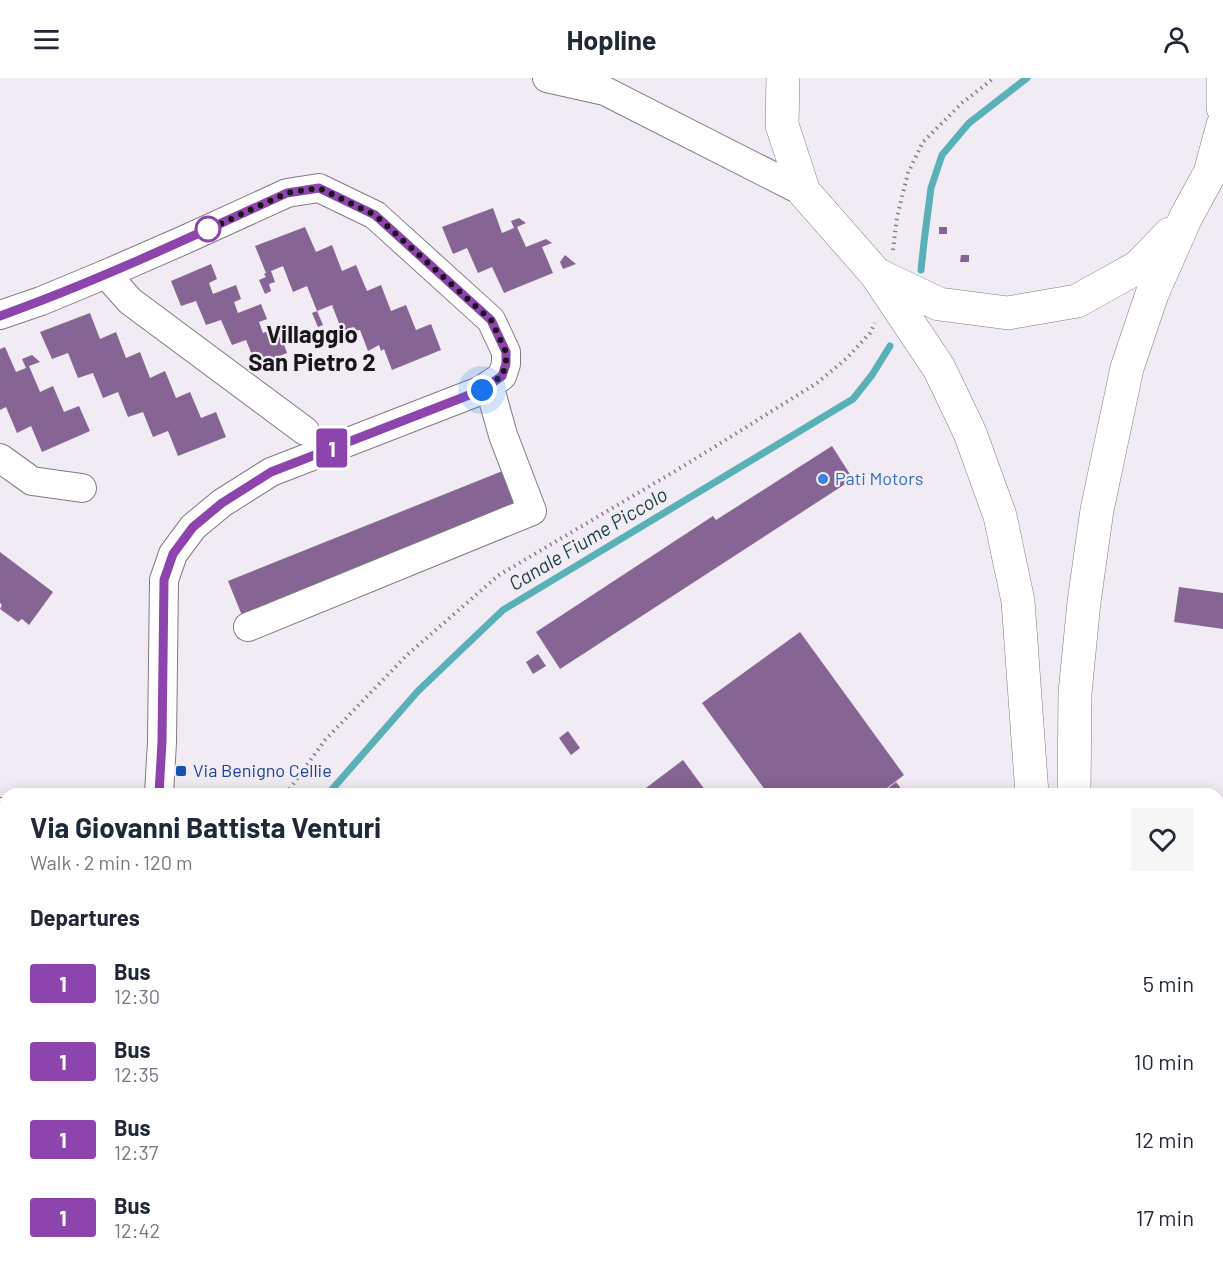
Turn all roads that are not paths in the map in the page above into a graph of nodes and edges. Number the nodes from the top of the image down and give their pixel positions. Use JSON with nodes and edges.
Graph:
{"nodes":[{"id":1,"x":547,"y":78,"type":"edge"},
{"id":2,"x":783,"y":78,"type":"edge"},
{"id":3,"x":1223,"y":78,"type":"edge"},
{"id":4,"x":1223,"y":108,"type":"edge"},
{"id":5,"x":1223,"y":125,"type":"edge"},
{"id":6,"x":804,"y":192,"type":"junction"},
{"id":7,"x":1186,"y":217,"type":"junction"},
{"id":8,"x":884,"y":265,"type":"junction"},
{"id":9,"x":106,"y":274,"type":"junction"},
{"id":10,"x":0,"y":315,"type":"edge"},
{"id":11,"x":497,"y":375,"type":"junction"},
{"id":12,"x":305,"y":431,"type":"dead end"},
{"id":13,"x":0,"y":458,"type":"edge"},
{"id":14,"x":82,"y":488,"type":"dead end"},
{"id":15,"x":248,"y":627,"type":"dead end"},
{"id":16,"x":159,"y":788,"type":"edge"},
{"id":17,"x":1032,"y":788,"type":"edge"},
{"id":18,"x":1074,"y":788,"type":"edge"}],
"edges":[{"from":1,"to":6,"type":"street"},
{"from":2,"to":6,"type":"main road"},
{"from":3,"to":4,"type":"main road"},
{"from":5,"to":7,"type":"main road"},
{"from":6,"to":8,"type":"main road"},
{"from":7,"to":8,"type":"main road"},
{"from":7,"to":18,"type":"main road"},
{"from":8,"to":17,"type":"main road"},
{"from":9,"to":10,"type":"street"},
{"from":9,"to":11,"type":"street"},
{"from":9,"to":12,"type":"street"},
{"from":11,"to":15,"type":"street"},
{"from":11,"to":16,"type":"street"},
{"from":13,"to":14,"type":"street"}]}
